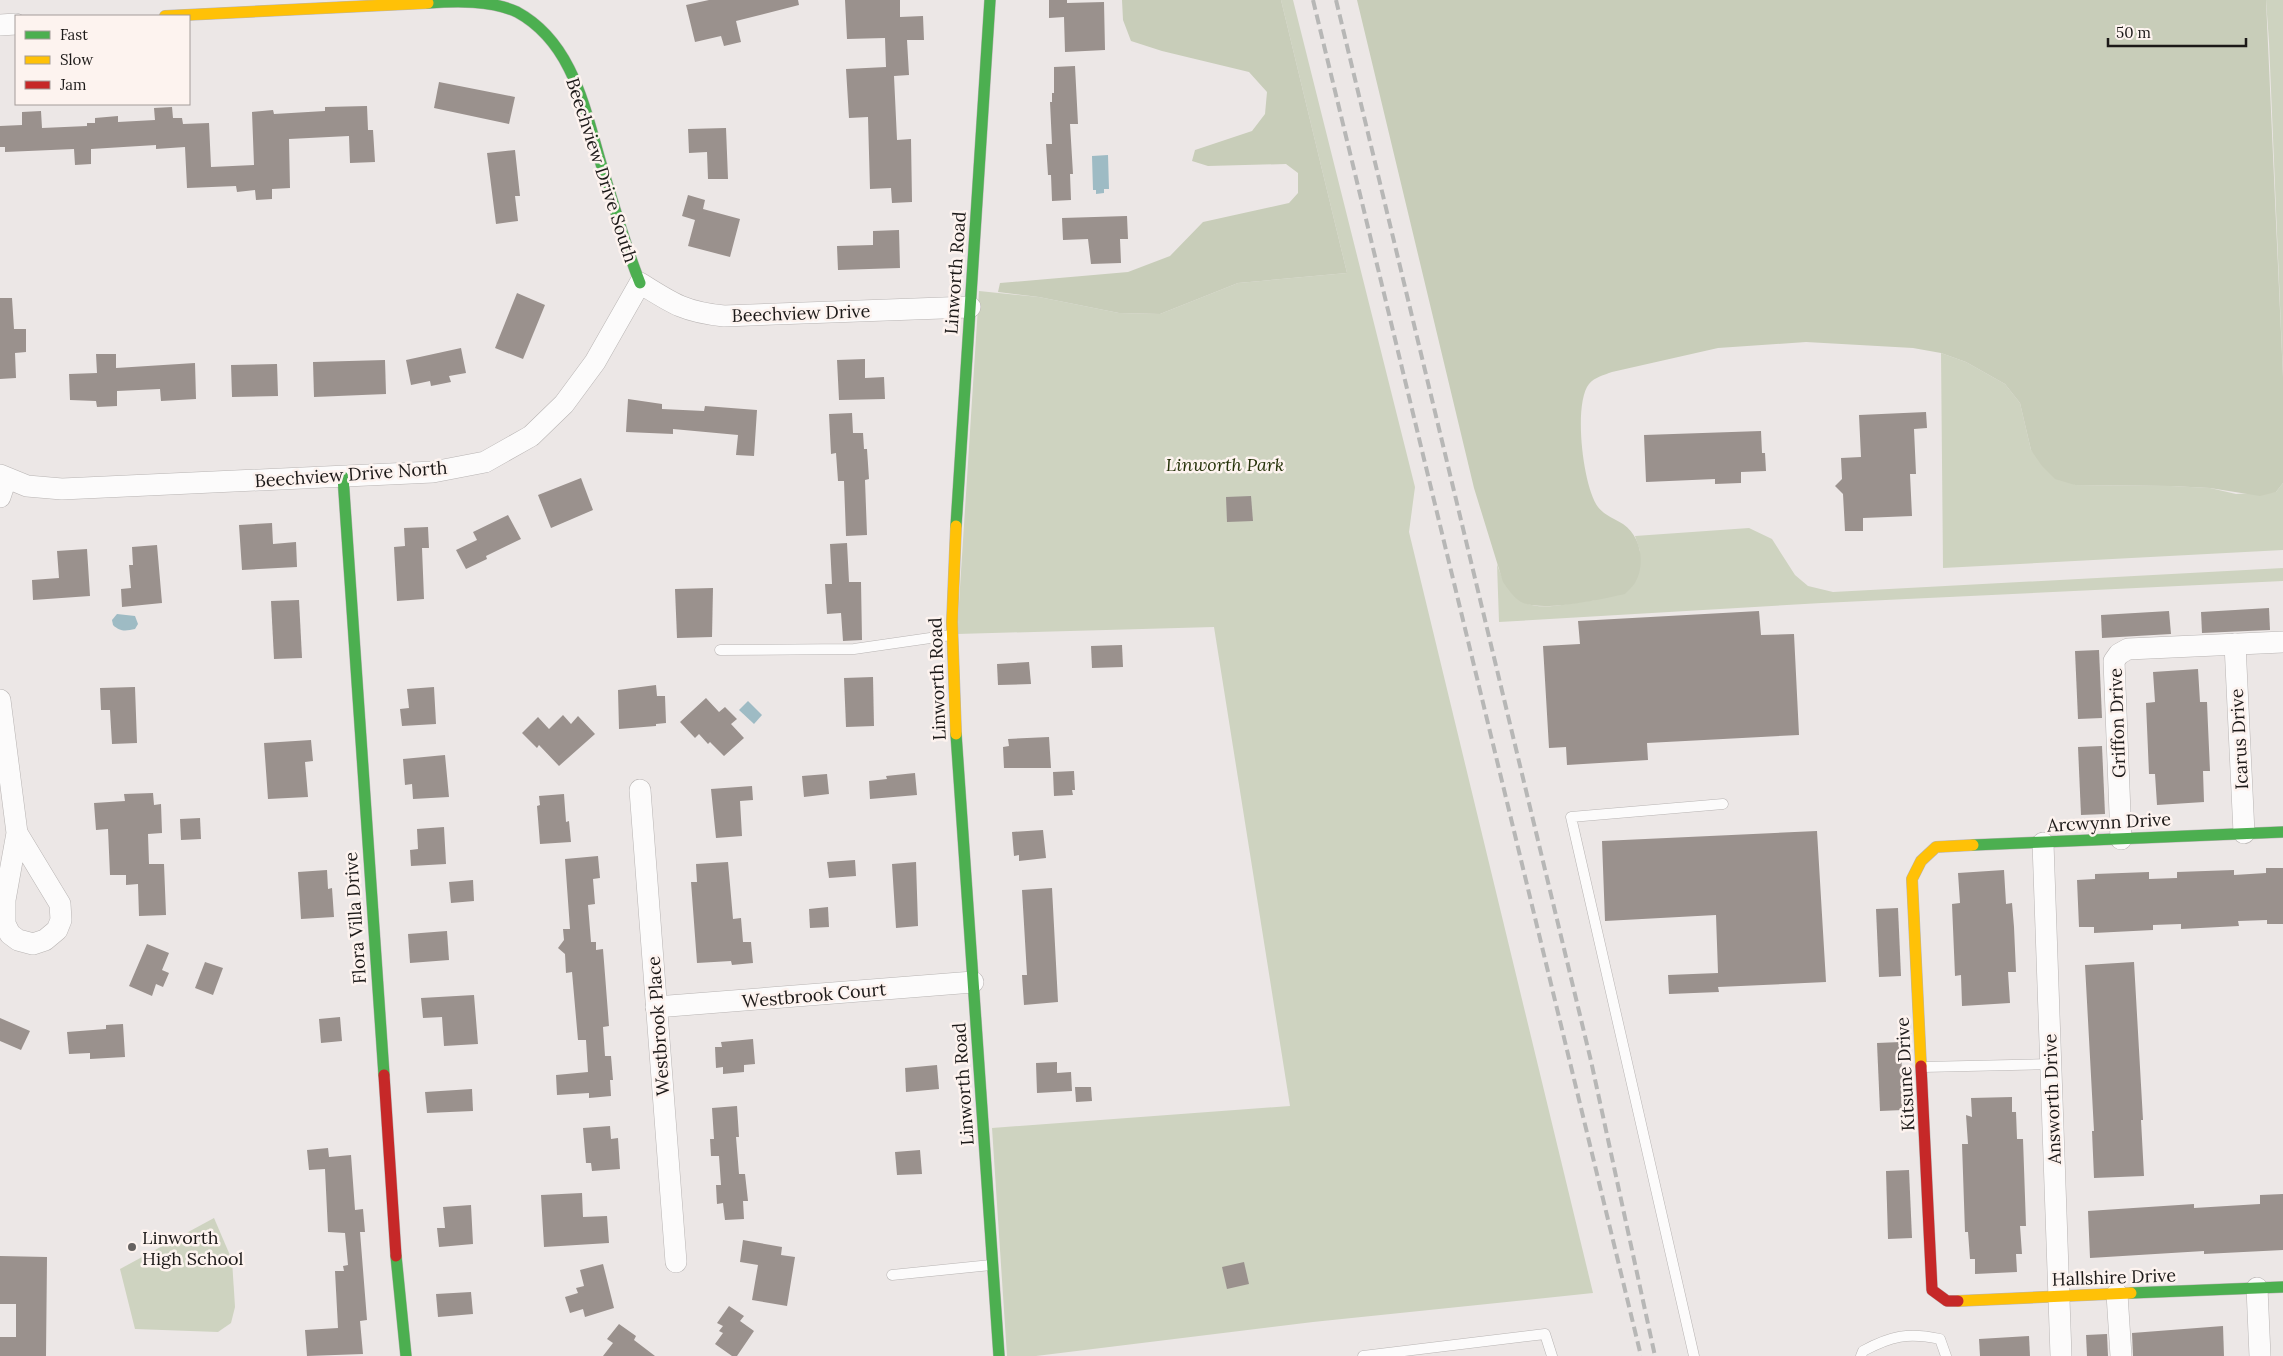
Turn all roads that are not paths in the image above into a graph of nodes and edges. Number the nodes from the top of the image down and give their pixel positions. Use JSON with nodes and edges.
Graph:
{"nodes":[{"id":1,"x":990,"y":0,"type":"edge"},
{"id":2,"x":184,"y":15,"type":"edge"},
{"id":3,"x":0,"y":24,"type":"edge"},
{"id":4,"x":15,"y":24,"type":"edge"},
{"id":5,"x":640,"y":283,"type":"junction"},
{"id":6,"x":970,"y":307,"type":"junction"},
{"id":7,"x":343,"y":477,"type":"junction"},
{"id":8,"x":2,"y":484,"type":"edge"},
{"id":9,"x":952,"y":635,"type":"junction"},
{"id":10,"x":2283,"y":642,"type":"edge"},
{"id":11,"x":2235,"y":644,"type":"junction"},
{"id":12,"x":720,"y":650,"type":"dead end"},
{"id":13,"x":0,"y":700,"type":"edge"},
{"id":14,"x":640,"y":790,"type":"dead end"},
{"id":15,"x":1723,"y":804,"type":"dead end"},
{"id":16,"x":2283,"y":832,"type":"edge"},
{"id":17,"x":17,"y":833,"type":"dead end"},
{"id":18,"x":2244,"y":834,"type":"junction"},
{"id":19,"x":2121,"y":839,"type":"junction"},
{"id":20,"x":2043,"y":843,"type":"junction"},
{"id":21,"x":1936,"y":847,"type":"joint"},
{"id":22,"x":973,"y":982,"type":"junction"},
{"id":23,"x":656,"y":1007,"type":"junction"},
{"id":24,"x":2050,"y":1064,"type":"junction"},
{"id":25,"x":1922,"y":1067,"type":"junction"},
{"id":26,"x":676,"y":1262,"type":"dead end"},
{"id":27,"x":993,"y":1264,"type":"junction"},
{"id":28,"x":892,"y":1275,"type":"dead end"},
{"id":29,"x":2257,"y":1288,"type":"junction"},
{"id":30,"x":2283,"y":1288,"type":"edge"},
{"id":31,"x":2117,"y":1294,"type":"junction"},
{"id":32,"x":2059,"y":1296,"type":"junction"},
{"id":33,"x":1947,"y":1301,"type":"joint"},
{"id":34,"x":406,"y":1356,"type":"edge"},
{"id":35,"x":999,"y":1356,"type":"edge"},
{"id":36,"x":1363,"y":1356,"type":"edge"},
{"id":37,"x":1552,"y":1356,"type":"edge"},
{"id":38,"x":1694,"y":1356,"type":"edge"},
{"id":39,"x":1861,"y":1356,"type":"edge"},
{"id":40,"x":1946,"y":1356,"type":"edge"},
{"id":41,"x":2061,"y":1356,"type":"edge"},
{"id":42,"x":2121,"y":1356,"type":"edge"},
{"id":43,"x":2260,"y":1356,"type":"edge"}],
"edges":[{"from":1,"to":6,"type":"street","name":"Linworth Road"},
{"from":2,"to":5,"type":"street","name":"Beechview Drive South"},
{"from":3,"to":4,"type":"street"},
{"from":5,"to":6,"type":"street","name":"Beechview Drive"},
{"from":5,"to":7,"type":"street","name":"Beechview Drive North"},
{"from":6,"to":9,"type":"street","name":"Linworth Road"},
{"from":7,"to":8,"type":"street","name":"Beechview Drive North"},
{"from":7,"to":34,"type":"street","name":"Flora Villa Drive"},
{"from":9,"to":12,"type":"lane"},
{"from":9,"to":22,"type":"street","name":"Linworth Road"},
{"from":10,"to":11,"type":"street","name":"Griffon Drive"},
{"from":11,"to":18,"type":"street","name":"Icarus Drive"},
{"from":11,"to":19,"type":"street","name":"Griffon Drive"},
{"from":13,"to":17,"type":"street"},
{"from":14,"to":23,"type":"street","name":"Westbrook Place"},
{"from":15,"to":38,"type":"lane"},
{"from":16,"to":18,"type":"street","name":"Arcwynn Drive"},
{"from":18,"to":19,"type":"street","name":"Arcwynn Drive"},
{"from":19,"to":20,"type":"street","name":"Arcwynn Drive"},
{"from":20,"to":21,"type":"street","name":"Arcwynn Drive"},
{"from":20,"to":24,"type":"street","name":"Answorth Drive"},
{"from":21,"to":25,"type":"street","name":"Kitsune Drive"},
{"from":22,"to":23,"type":"street","name":"Westbrook Court"},
{"from":22,"to":27,"type":"street","name":"Linworth Road"},
{"from":23,"to":26,"type":"street","name":"Westbrook Place"},
{"from":24,"to":25,"type":"lane"},
{"from":24,"to":32,"type":"street","name":"Answorth Drive"},
{"from":25,"to":33,"type":"street","name":"Kitsune Drive"},
{"from":27,"to":28,"type":"lane"},
{"from":27,"to":35,"type":"street","name":"Linworth Road"},
{"from":29,"to":30,"type":"street","name":"Hallshire Drive"},
{"from":29,"to":31,"type":"street","name":"Hallshire Drive"},
{"from":29,"to":43,"type":"street"},
{"from":31,"to":32,"type":"street","name":"Hallshire Drive"},
{"from":31,"to":42,"type":"street"},
{"from":32,"to":33,"type":"street","name":"Hallshire Drive"},
{"from":32,"to":41,"type":"street","name":"Answorth Drive"},
{"from":36,"to":37,"type":"lane"},
{"from":39,"to":40,"type":"lane"}]}
